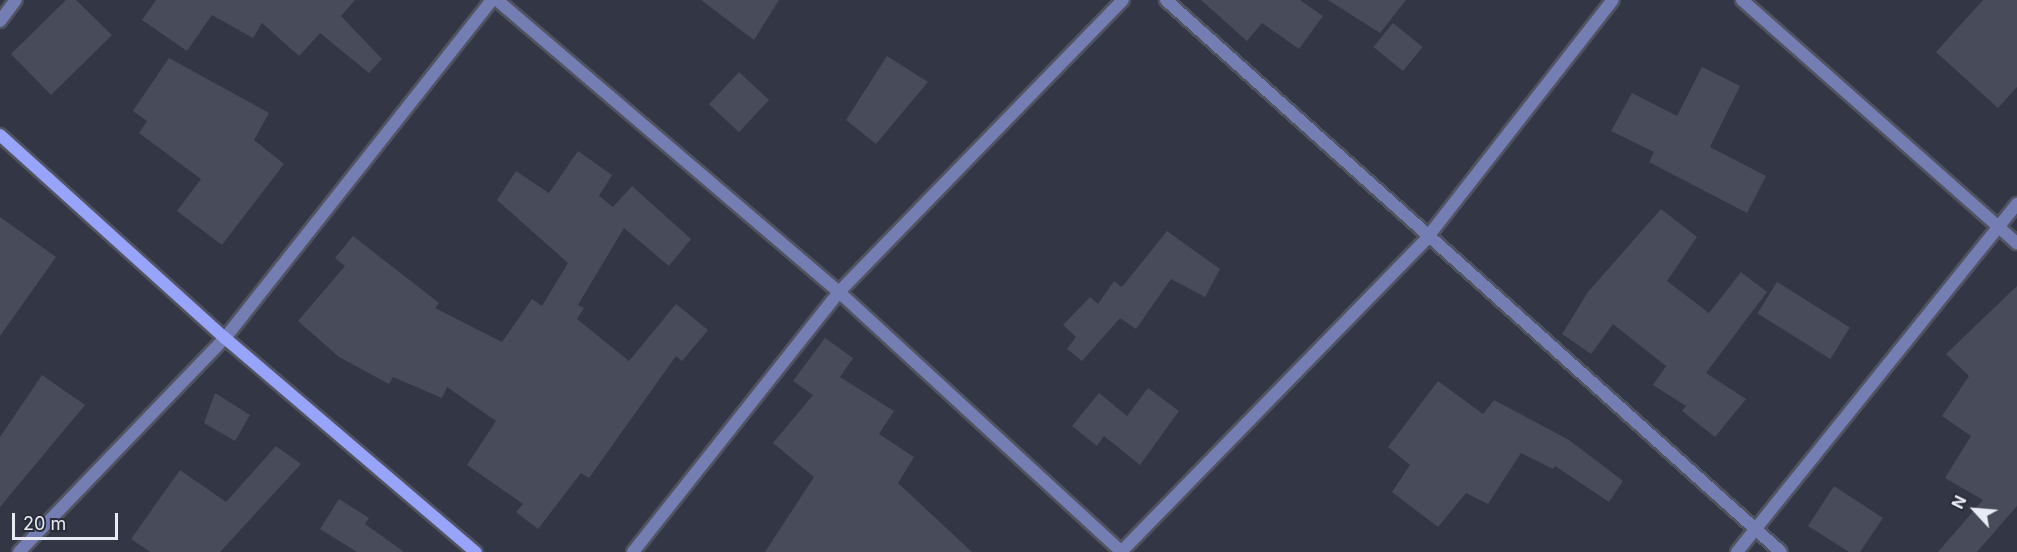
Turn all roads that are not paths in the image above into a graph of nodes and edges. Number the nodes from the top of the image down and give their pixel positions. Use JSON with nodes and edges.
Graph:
{"nodes":[{"id":1,"x":16,"y":0,"type":"edge"},
{"id":2,"x":492,"y":0,"type":"edge"},
{"id":3,"x":497,"y":0,"type":"edge"},
{"id":4,"x":1123,"y":0,"type":"edge"},
{"id":5,"x":1166,"y":0,"type":"edge"},
{"id":6,"x":1613,"y":0,"type":"edge"},
{"id":7,"x":1742,"y":0,"type":"edge"},
{"id":8,"x":0,"y":21,"type":"edge"},
{"id":9,"x":0,"y":135,"type":"edge"},
{"id":10,"x":2017,"y":204,"type":"edge"},
{"id":11,"x":1997,"y":226,"type":"junction"},
{"id":12,"x":1426,"y":239,"type":"junction"},
{"id":13,"x":2017,"y":243,"type":"edge"},
{"id":14,"x":838,"y":292,"type":"junction"},
{"id":15,"x":225,"y":338,"type":"junction"},
{"id":16,"x":1756,"y":532,"type":"junction"},
{"id":17,"x":19,"y":552,"type":"edge"},
{"id":18,"x":476,"y":552,"type":"edge"},
{"id":19,"x":633,"y":552,"type":"edge"},
{"id":20,"x":1122,"y":552,"type":"edge"},
{"id":21,"x":1737,"y":552,"type":"edge"},
{"id":22,"x":1780,"y":552,"type":"edge"}],
"edges":[{"from":1,"to":8,"type":"street"},
{"from":2,"to":15,"type":"street"},
{"from":3,"to":14,"type":"street"},
{"from":4,"to":14,"type":"street"},
{"from":5,"to":12,"type":"street"},
{"from":6,"to":12,"type":"street"},
{"from":7,"to":11,"type":"street"},
{"from":9,"to":15,"type":"street"},
{"from":10,"to":11,"type":"street"},
{"from":11,"to":13,"type":"street"},
{"from":11,"to":16,"type":"street"},
{"from":12,"to":16,"type":"street"},
{"from":12,"to":20,"type":"street"},
{"from":14,"to":19,"type":"street"},
{"from":14,"to":20,"type":"street"},
{"from":15,"to":17,"type":"street"},
{"from":15,"to":18,"type":"street"},
{"from":16,"to":21,"type":"street"},
{"from":16,"to":22,"type":"street"}]}
